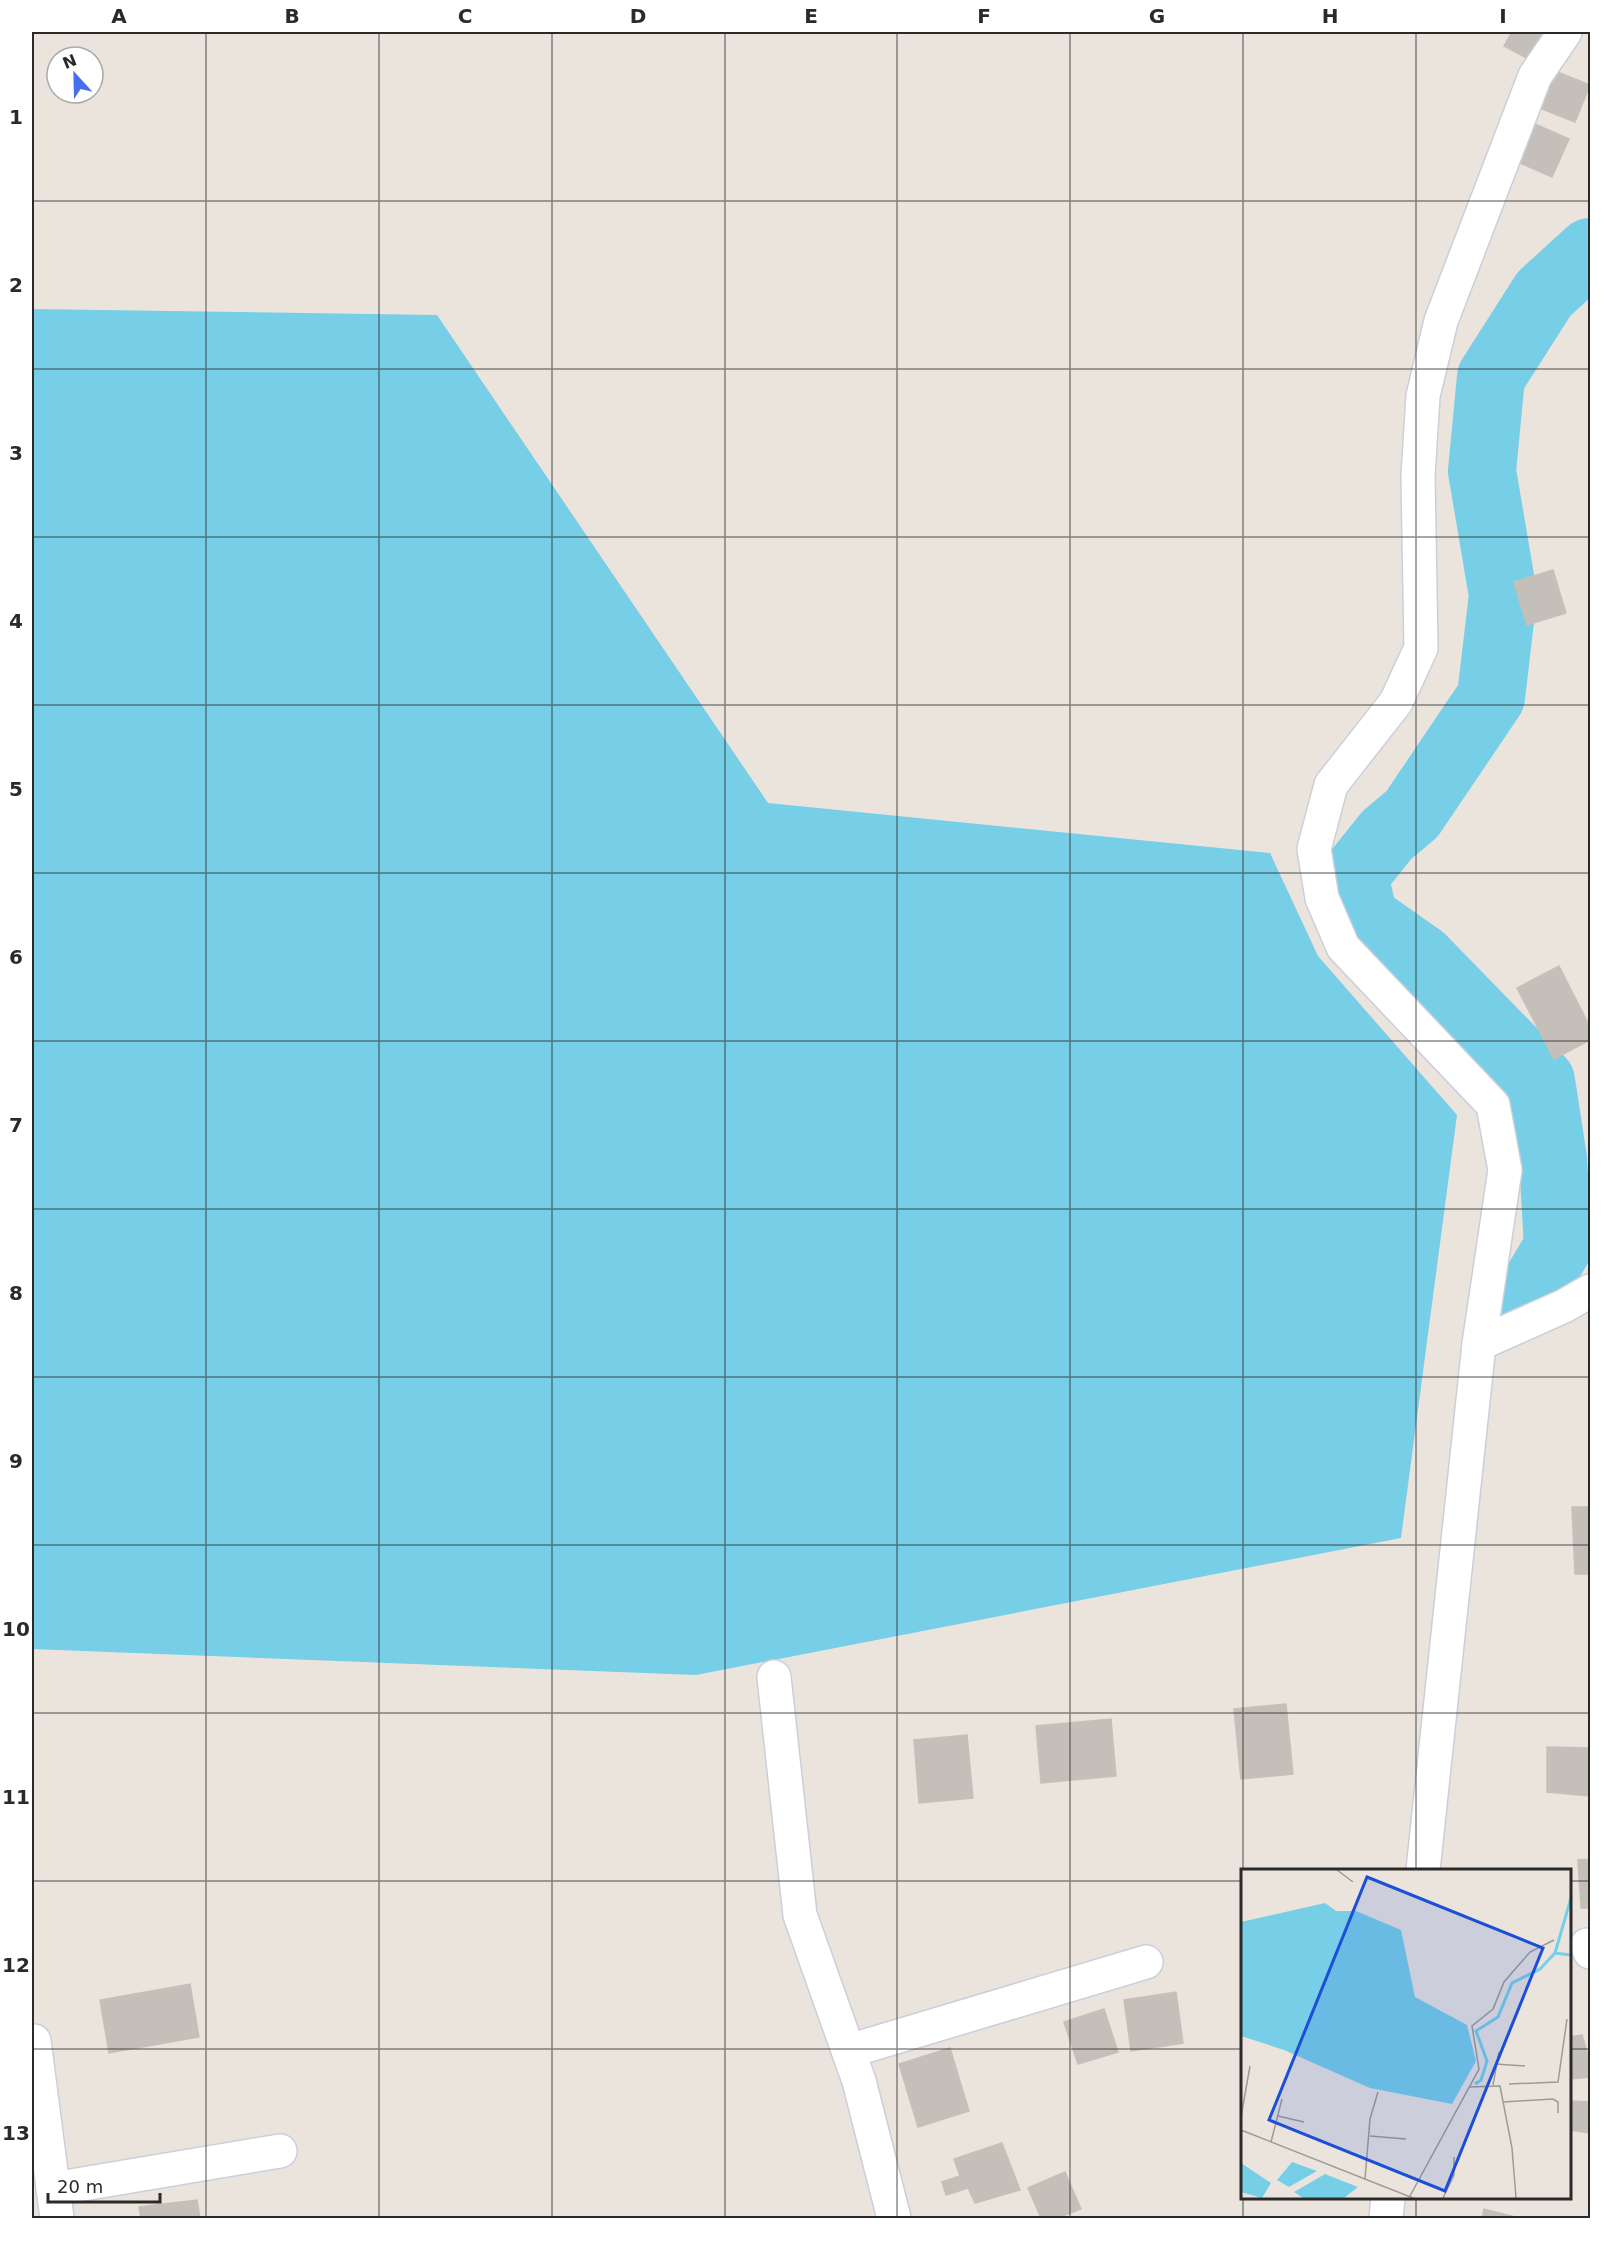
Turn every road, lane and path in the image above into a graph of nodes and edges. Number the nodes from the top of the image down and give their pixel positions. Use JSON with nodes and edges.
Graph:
{"nodes":[{"id":1,"x":1565,"y":32,"type":"edge"},
{"id":2,"x":1590,"y":1291,"type":"edge"},
{"id":3,"x":1479,"y":1344,"type":"junction"},
{"id":4,"x":774,"y":1677,"type":"dead end"},
{"id":5,"x":1423,"y":1869,"type":"edge"},
{"id":6,"x":1146,"y":1962,"type":"dead end"},
{"id":7,"x":34,"y":2040,"type":"dead end"},
{"id":8,"x":849,"y":2051,"type":"junction"},
{"id":9,"x":280,"y":2151,"type":"dead end"},
{"id":10,"x":1388,"y":2199,"type":"edge"},
{"id":11,"x":55,"y":2204,"type":"edge"},
{"id":12,"x":894,"y":2218,"type":"edge"},
{"id":13,"x":1386,"y":2218,"type":"edge"}],
"edges":[{"from":1,"to":3,"type":"street"},
{"from":2,"to":3,"type":"street"},
{"from":3,"to":5,"type":"street"},
{"from":4,"to":8,"type":"street"},
{"from":6,"to":8,"type":"street"},
{"from":7,"to":11,"type":"street"},
{"from":8,"to":12,"type":"street"},
{"from":9,"to":11,"type":"street"},
{"from":10,"to":13,"type":"street"}]}
